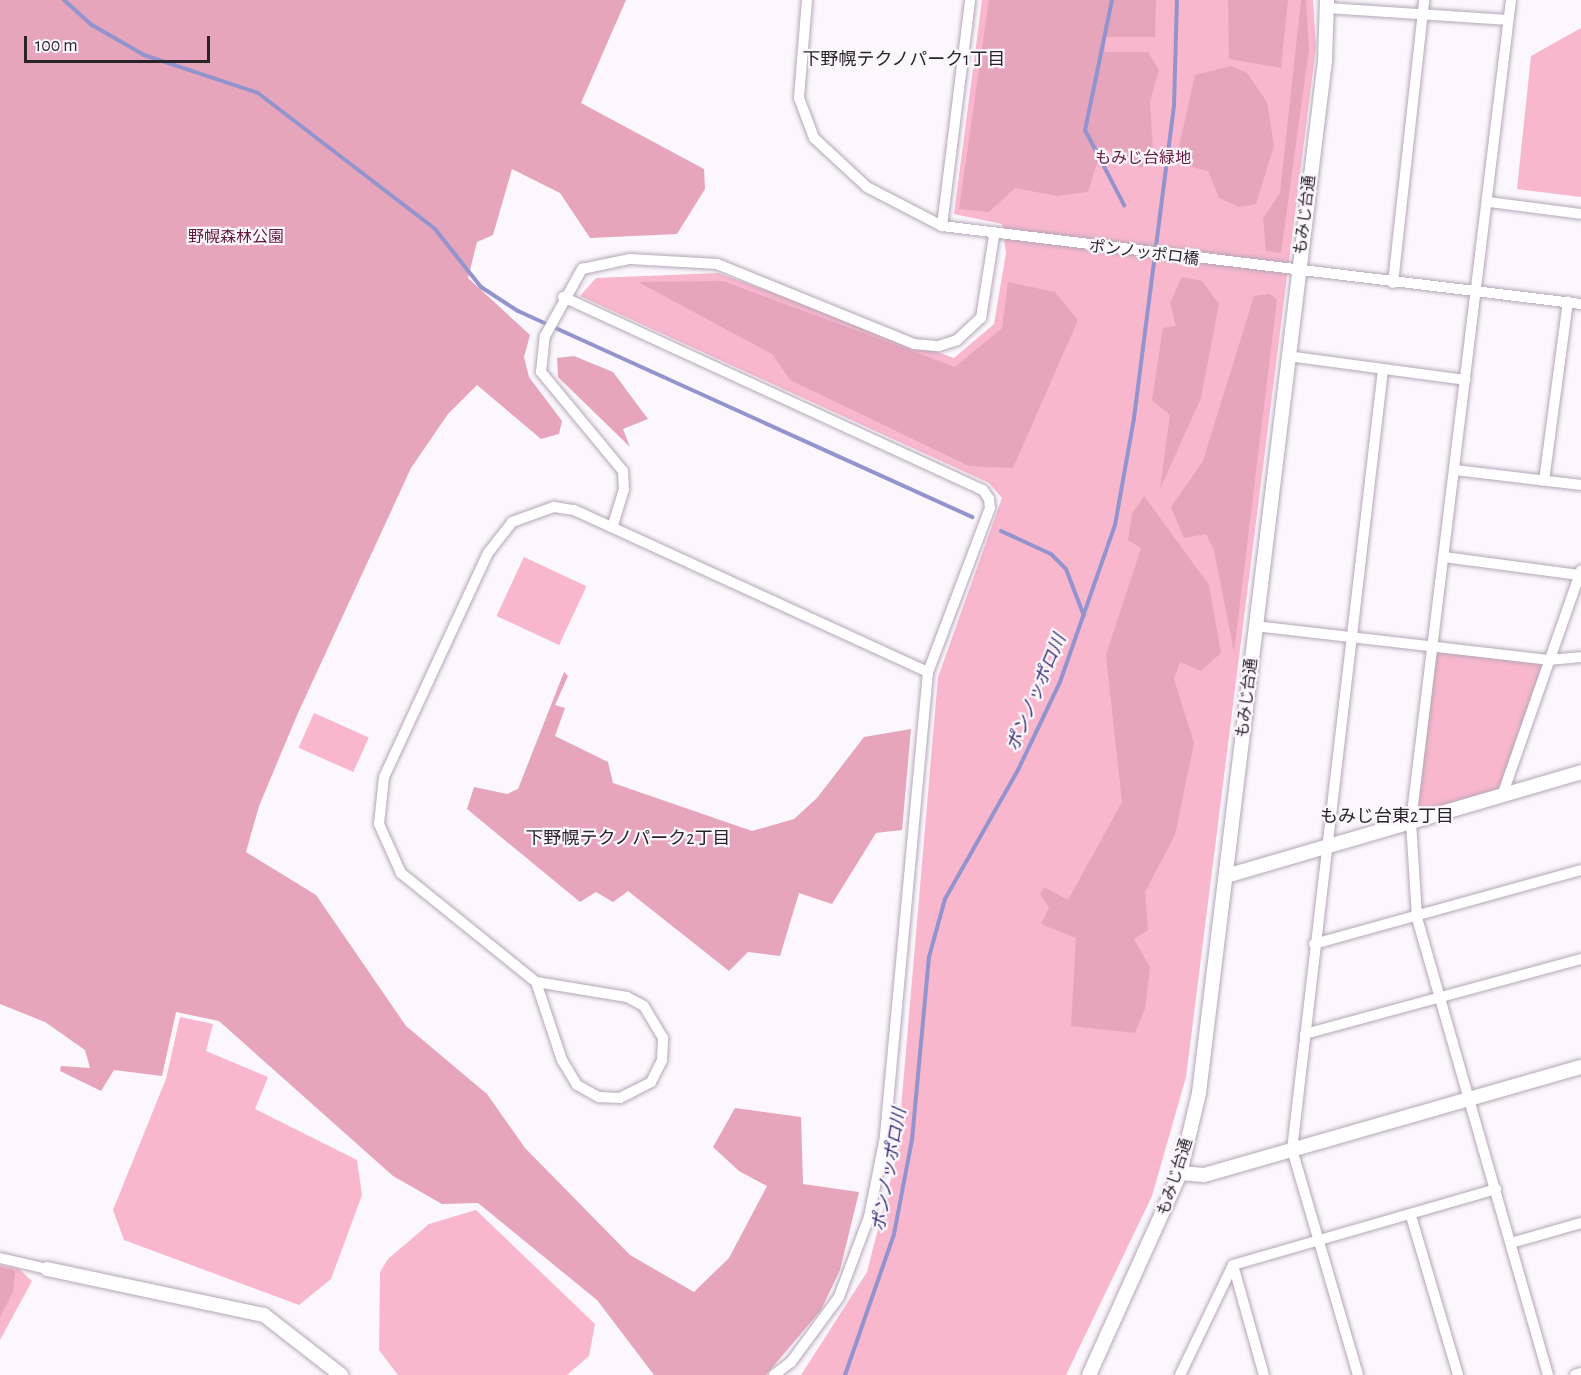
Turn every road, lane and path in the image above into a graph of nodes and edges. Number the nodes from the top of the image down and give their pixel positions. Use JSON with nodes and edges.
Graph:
{"nodes":[{"id":1,"x":807,"y":0,"type":"edge"},
{"id":2,"x":970,"y":0,"type":"edge"},
{"id":3,"x":1424,"y":0,"type":"edge"},
{"id":4,"x":1510,"y":0,"type":"edge"},
{"id":5,"x":1328,"y":4,"type":"edge"},
{"id":6,"x":1425,"y":14,"type":"junction"},
{"id":7,"x":1508,"y":20,"type":"junction"},
{"id":8,"x":1488,"y":202,"type":"junction"},
{"id":9,"x":1581,"y":214,"type":"edge"},
{"id":10,"x":942,"y":226,"type":"junction"},
{"id":11,"x":994,"y":236,"type":"junction"},
{"id":12,"x":1298,"y":270,"type":"junction"},
{"id":13,"x":1393,"y":283,"type":"junction"},
{"id":14,"x":1477,"y":292,"type":"junction"},
{"id":15,"x":562,"y":297,"type":"junction"},
{"id":16,"x":1568,"y":302,"type":"junction"},
{"id":17,"x":1581,"y":304,"type":"edge"},
{"id":18,"x":1288,"y":356,"type":"junction"},
{"id":19,"x":1383,"y":369,"type":"junction"},
{"id":20,"x":1465,"y":380,"type":"junction"},
{"id":21,"x":1455,"y":470,"type":"junction"},
{"id":22,"x":1544,"y":481,"type":"junction"},
{"id":23,"x":1581,"y":485,"type":"edge"},
{"id":24,"x":612,"y":525,"type":"junction"},
{"id":25,"x":1444,"y":557,"type":"junction"},
{"id":26,"x":1580,"y":573,"type":"edge"},
{"id":27,"x":1255,"y":626,"type":"junction"},
{"id":28,"x":1350,"y":637,"type":"junction"},
{"id":29,"x":1433,"y":646,"type":"junction"},
{"id":30,"x":1581,"y":657,"type":"edge"},
{"id":31,"x":1548,"y":660,"type":"junction"},
{"id":32,"x":928,"y":672,"type":"junction"},
{"id":33,"x":1581,"y":772,"type":"edge"},
{"id":34,"x":1502,"y":796,"type":"junction"},
{"id":35,"x":1411,"y":822,"type":"junction"},
{"id":36,"x":1323,"y":847,"type":"junction"},
{"id":37,"x":1581,"y":870,"type":"edge"},
{"id":38,"x":1226,"y":876,"type":"junction"},
{"id":39,"x":1417,"y":918,"type":"junction"},
{"id":40,"x":1314,"y":944,"type":"junction"},
{"id":41,"x":1581,"y":959,"type":"edge"},
{"id":42,"x":536,"y":982,"type":"junction"},
{"id":43,"x":1438,"y":996,"type":"junction"},
{"id":44,"x":1305,"y":1034,"type":"junction"},
{"id":45,"x":1581,"y":1067,"type":"edge"},
{"id":46,"x":1469,"y":1098,"type":"junction"},
{"id":47,"x":1292,"y":1150,"type":"junction"},
{"id":48,"x":1180,"y":1173,"type":"junction"},
{"id":49,"x":1496,"y":1189,"type":"junction"},
{"id":50,"x":1411,"y":1216,"type":"junction"},
{"id":51,"x":1581,"y":1223,"type":"edge"},
{"id":52,"x":1318,"y":1242,"type":"junction"},
{"id":53,"x":1511,"y":1243,"type":"junction"},
{"id":54,"x":0,"y":1258,"type":"edge"},
{"id":55,"x":1233,"y":1265,"type":"junction"},
{"id":56,"x":47,"y":1269,"type":"joint"},
{"id":57,"x":1581,"y":1373,"type":"edge"},
{"id":58,"x":1260,"y":1374,"type":"edge"},
{"id":59,"x":341,"y":1375,"type":"edge"},
{"id":60,"x":774,"y":1375,"type":"edge"},
{"id":61,"x":1089,"y":1375,"type":"edge"},
{"id":62,"x":1180,"y":1375,"type":"edge"},
{"id":63,"x":1358,"y":1375,"type":"edge"},
{"id":64,"x":1458,"y":1375,"type":"edge"},
{"id":65,"x":1548,"y":1375,"type":"edge"},
{"id":66,"x":1575,"y":1375,"type":"edge"}],
"edges":[{"from":1,"to":10,"type":"street","name":"ポンノッポロ橋"},
{"from":2,"to":10,"type":"street"},
{"from":3,"to":6,"type":"street"},
{"from":4,"to":7,"type":"street"},
{"from":5,"to":6,"type":"street"},
{"from":5,"to":12,"type":"street","name":"もみじ台通"},
{"from":6,"to":7,"type":"street"},
{"from":6,"to":13,"type":"street"},
{"from":7,"to":8,"type":"street"},
{"from":8,"to":9,"type":"street"},
{"from":8,"to":14,"type":"street"},
{"from":10,"to":11,"type":"street","name":"ポンノッポロ橋"},
{"from":11,"to":12,"type":"street","name":"ポンノッポロ橋"},
{"from":11,"to":15,"type":"street"},
{"from":12,"to":13,"type":"street","name":"ポンノッポロ橋"},
{"from":12,"to":18,"type":"street","name":"もみじ台通"},
{"from":13,"to":14,"type":"street","name":"ポンノッポロ橋"},
{"from":14,"to":16,"type":"street","name":"ポンノッポロ橋"},
{"from":14,"to":20,"type":"street"},
{"from":15,"to":24,"type":"street"},
{"from":15,"to":32,"type":"street"},
{"from":16,"to":17,"type":"street","name":"ポンノッポロ橋"},
{"from":16,"to":22,"type":"street"},
{"from":18,"to":19,"type":"street"},
{"from":18,"to":27,"type":"street","name":"もみじ台通"},
{"from":19,"to":20,"type":"street"},
{"from":19,"to":28,"type":"street"},
{"from":20,"to":21,"type":"street"},
{"from":21,"to":22,"type":"street"},
{"from":21,"to":25,"type":"street"},
{"from":22,"to":23,"type":"street"},
{"from":24,"to":32,"type":"street"},
{"from":24,"to":42,"type":"street"},
{"from":25,"to":26,"type":"street"},
{"from":25,"to":29,"type":"street"},
{"from":26,"to":31,"type":"street"},
{"from":27,"to":28,"type":"street"},
{"from":27,"to":38,"type":"street","name":"もみじ台通"},
{"from":28,"to":29,"type":"street"},
{"from":28,"to":36,"type":"street"},
{"from":29,"to":31,"type":"street"},
{"from":29,"to":35,"type":"street"},
{"from":30,"to":31,"type":"street"},
{"from":31,"to":34,"type":"street"},
{"from":32,"to":60,"type":"street"},
{"from":33,"to":34,"type":"street"},
{"from":34,"to":35,"type":"street"},
{"from":35,"to":36,"type":"street"},
{"from":35,"to":39,"type":"street"},
{"from":36,"to":38,"type":"street"},
{"from":36,"to":40,"type":"street"},
{"from":37,"to":39,"type":"street"},
{"from":38,"to":48,"type":"street","name":"もみじ台通"},
{"from":39,"to":40,"type":"street"},
{"from":39,"to":43,"type":"street"},
{"from":40,"to":44,"type":"street"},
{"from":41,"to":43,"type":"street"},
{"from":42,"to":42,"type":"street"},
{"from":43,"to":44,"type":"street"},
{"from":43,"to":46,"type":"street"},
{"from":44,"to":47,"type":"street"},
{"from":45,"to":46,"type":"street"},
{"from":46,"to":47,"type":"street"},
{"from":46,"to":49,"type":"street"},
{"from":47,"to":48,"type":"street"},
{"from":47,"to":52,"type":"street"},
{"from":48,"to":61,"type":"street","name":"もみじ台通"},
{"from":49,"to":50,"type":"street"},
{"from":49,"to":53,"type":"street"},
{"from":50,"to":52,"type":"street"},
{"from":50,"to":64,"type":"street"},
{"from":51,"to":53,"type":"street"},
{"from":52,"to":55,"type":"street"},
{"from":52,"to":63,"type":"street"},
{"from":53,"to":65,"type":"street"},
{"from":54,"to":56,"type":"street"},
{"from":55,"to":58,"type":"street"},
{"from":55,"to":62,"type":"street"},
{"from":56,"to":59,"type":"street"},
{"from":57,"to":66,"type":"street"}]}
